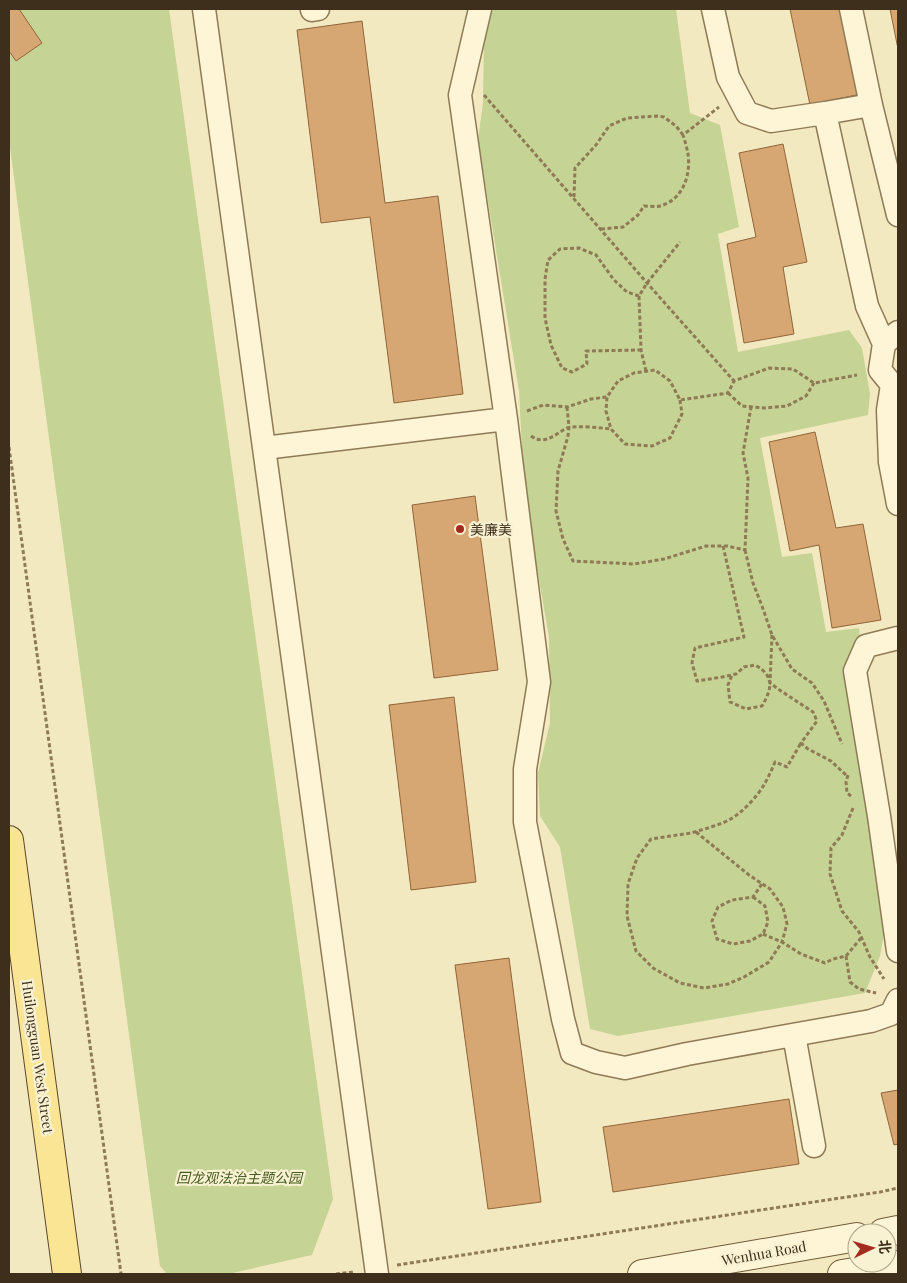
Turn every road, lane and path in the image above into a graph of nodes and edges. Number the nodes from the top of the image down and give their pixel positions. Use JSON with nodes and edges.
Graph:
{"nodes":[{"id":1,"x":204,"y":9,"type":"edge"},
{"id":2,"x":480,"y":9,"type":"edge"},
{"id":3,"x":713,"y":9,"type":"edge"},
{"id":4,"x":851,"y":9,"type":"edge"},
{"id":5,"x":465,"y":73,"type":"junction"},
{"id":6,"x":737,"y":94,"type":"junction"},
{"id":7,"x":871,"y":105,"type":"junction"},
{"id":8,"x":825,"y":113,"type":"junction"},
{"id":9,"x":683,"y":135,"type":"junction"},
{"id":10,"x":574,"y":198,"type":"junction"},
{"id":11,"x":898,"y":215,"type":"edge"},
{"id":12,"x":600,"y":230,"type":"junction"},
{"id":13,"x":680,"y":242,"type":"dead end"},
{"id":14,"x":646,"y":283,"type":"junction"},
{"id":15,"x":638,"y":296,"type":"junction"},
{"id":16,"x":891,"y":338,"type":"edge"},
{"id":17,"x":641,"y":350,"type":"junction"},
{"id":18,"x":646,"y":371,"type":"junction"},
{"id":19,"x":734,"y":381,"type":"junction"},
{"id":20,"x":890,"y":383,"type":"edge"},
{"id":21,"x":814,"y":384,"type":"junction"},
{"id":22,"x":728,"y":393,"type":"junction"},
{"id":23,"x":607,"y":397,"type":"junction"},
{"id":24,"x":680,"y":400,"type":"junction"},
{"id":25,"x":751,"y":406,"type":"junction"},
{"id":26,"x":567,"y":407,"type":"junction"},
{"id":27,"x":506,"y":419,"type":"junction"},
{"id":28,"x":569,"y":427,"type":"junction"},
{"id":29,"x":611,"y":428,"type":"junction"},
{"id":30,"x":9,"y":447,"type":"edge"},
{"id":31,"x":264,"y":448,"type":"junction"},
{"id":32,"x":898,"y":504,"type":"edge"},
{"id":33,"x":723,"y":546,"type":"junction"},
{"id":34,"x":745,"y":550,"type":"junction"},
{"id":35,"x":772,"y":635,"type":"junction"},
{"id":36,"x":898,"y":638,"type":"edge"},
{"id":37,"x":732,"y":675,"type":"junction"},
{"id":38,"x":770,"y":682,"type":"junction"},
{"id":39,"x":801,"y":743,"type":"junction"},
{"id":40,"x":842,"y":745,"type":"dead end"},
{"id":41,"x":847,"y":776,"type":"dead end"},
{"id":42,"x":853,"y":807,"type":"dead end"},
{"id":43,"x":696,"y":832,"type":"junction"},
{"id":44,"x":9,"y":840,"type":"edge"},
{"id":45,"x":762,"y":884,"type":"junction"},
{"id":46,"x":753,"y":897,"type":"junction"},
{"id":47,"x":763,"y":934,"type":"junction"},
{"id":48,"x":861,"y":938,"type":"junction"},
{"id":49,"x":782,"y":942,"type":"junction"},
{"id":50,"x":898,"y":951,"type":"edge"},
{"id":51,"x":846,"y":956,"type":"junction"},
{"id":52,"x":884,"y":979,"type":"dead end"},
{"id":53,"x":889,"y":997,"type":"edge"},
{"id":54,"x":794,"y":1035,"type":"junction"},
{"id":55,"x":814,"y":1146,"type":"dead end"},
{"id":56,"x":898,"y":1188,"type":"edge"},
{"id":57,"x":847,"y":1239,"type":"edge"},
{"id":58,"x":898,"y":1265,"type":"edge"},
{"id":59,"x":376,"y":1271,"type":"edge"},
{"id":60,"x":67,"y":1274,"type":"edge"},
{"id":61,"x":121,"y":1274,"type":"edge"},
{"id":62,"x":336,"y":1274,"type":"edge"},
{"id":63,"x":642,"y":1274,"type":"edge"},
{"id":64,"x":842,"y":1274,"type":"edge"}],
"edges":[{"from":1,"to":31,"type":"street"},
{"from":2,"to":5,"type":"street"},
{"from":3,"to":6,"type":"street"},
{"from":4,"to":7,"type":"street"},
{"from":5,"to":10,"type":"path"},
{"from":5,"to":27,"type":"street"},
{"from":6,"to":8,"type":"street"},
{"from":6,"to":9,"type":"path"},
{"from":7,"to":8,"type":"street"},
{"from":7,"to":11,"type":"street"},
{"from":8,"to":16,"type":"street"},
{"from":9,"to":10,"type":"path"},
{"from":9,"to":12,"type":"path"},
{"from":10,"to":12,"type":"path"},
{"from":12,"to":14,"type":"path"},
{"from":13,"to":14,"type":"path"},
{"from":14,"to":15,"type":"path"},
{"from":14,"to":19,"type":"path"},
{"from":15,"to":17,"type":"path"},
{"from":15,"to":17,"type":"path"},
{"from":16,"to":20,"type":"street"},
{"from":17,"to":18,"type":"path"},
{"from":18,"to":23,"type":"path"},
{"from":18,"to":24,"type":"path"},
{"from":19,"to":21,"type":"path"},
{"from":19,"to":22,"type":"path"},
{"from":20,"to":21,"type":"path"},
{"from":20,"to":32,"type":"street"},
{"from":21,"to":25,"type":"path"},
{"from":22,"to":24,"type":"path"},
{"from":22,"to":25,"type":"path"},
{"from":23,"to":26,"type":"path"},
{"from":23,"to":29,"type":"path"},
{"from":24,"to":29,"type":"path"},
{"from":25,"to":34,"type":"path"},
{"from":26,"to":27,"type":"path"},
{"from":26,"to":28,"type":"path"},
{"from":27,"to":28,"type":"path"},
{"from":27,"to":31,"type":"street"},
{"from":27,"to":54,"type":"street"},
{"from":28,"to":29,"type":"path"},
{"from":28,"to":33,"type":"path"},
{"from":30,"to":61,"type":"path"},
{"from":31,"to":59,"type":"street"},
{"from":33,"to":34,"type":"path"},
{"from":33,"to":37,"type":"path"},
{"from":34,"to":35,"type":"path"},
{"from":35,"to":38,"type":"path"},
{"from":35,"to":40,"type":"path"},
{"from":36,"to":50,"type":"street"},
{"from":37,"to":38,"type":"path"},
{"from":37,"to":38,"type":"path"},
{"from":38,"to":39,"type":"path"},
{"from":39,"to":41,"type":"path"},
{"from":39,"to":43,"type":"path"},
{"from":42,"to":48,"type":"path"},
{"from":43,"to":45,"type":"path"},
{"from":43,"to":49,"type":"path"},
{"from":44,"to":60,"type":"main road","name":"Huilongguan West Street"},
{"from":45,"to":46,"type":"path"},
{"from":45,"to":49,"type":"path"},
{"from":46,"to":47,"type":"path"},
{"from":46,"to":47,"type":"path"},
{"from":47,"to":49,"type":"path"},
{"from":48,"to":51,"type":"path"},
{"from":48,"to":52,"type":"path"},
{"from":49,"to":51,"type":"path"},
{"from":51,"to":53,"type":"path"},
{"from":53,"to":54,"type":"street"},
{"from":54,"to":55,"type":"street"},
{"from":56,"to":59,"type":"path"},
{"from":57,"to":63,"type":"street","name":"Wenhua Road"},
{"from":58,"to":64,"type":"street"},
{"from":59,"to":62,"type":"path"}]}
